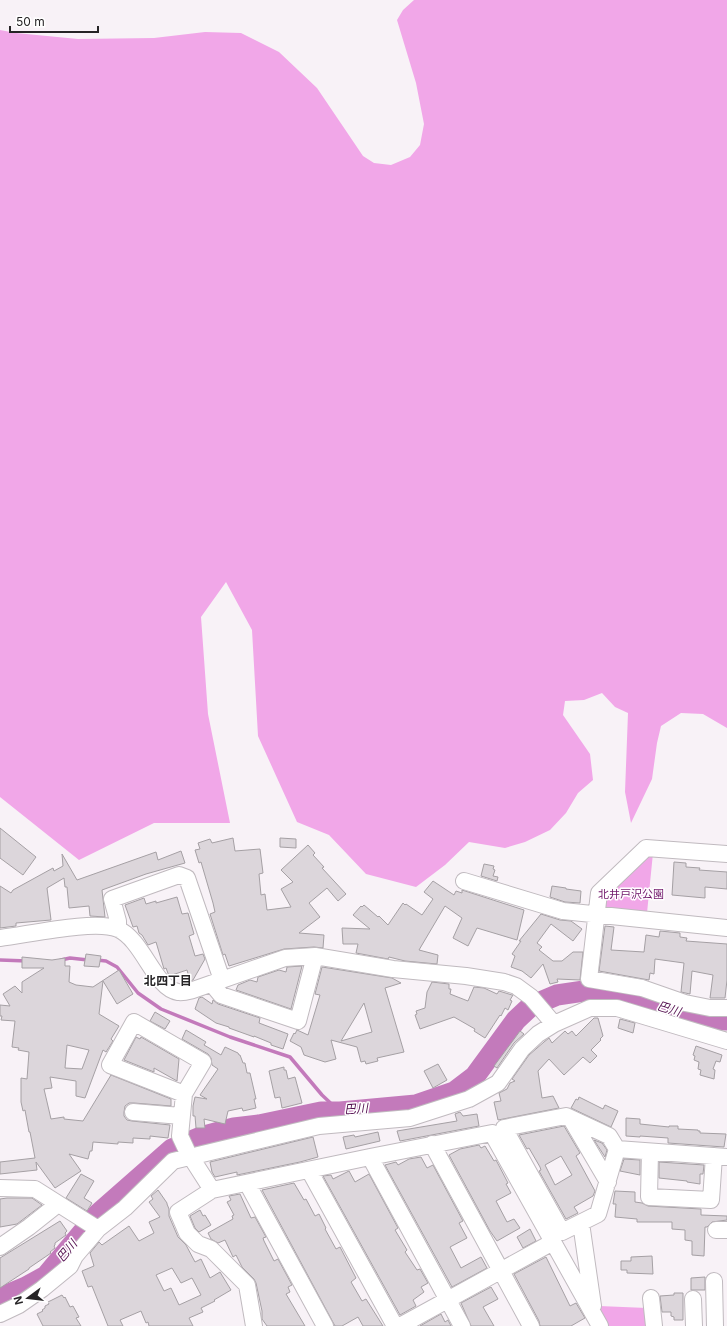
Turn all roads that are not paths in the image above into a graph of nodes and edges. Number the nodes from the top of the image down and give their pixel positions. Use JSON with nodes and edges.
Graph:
{"nodes":[{"id":1,"x":727,"y":854,"type":"edge"},
{"id":2,"x":464,"y":881,"type":"dead end"},
{"id":3,"x":597,"y":914,"type":"junction"},
{"id":4,"x":727,"y":928,"type":"edge"},
{"id":5,"x":118,"y":929,"type":"junction"},
{"id":6,"x":0,"y":938,"type":"edge"},
{"id":7,"x":314,"y":956,"type":"junction"},
{"id":8,"x":217,"y":982,"type":"junction"},
{"id":9,"x":727,"y":1008,"type":"edge"},
{"id":10,"x":554,"y":1024,"type":"junction"},
{"id":11,"x":727,"y":1041,"type":"edge"},
{"id":12,"x":184,"y":1094,"type":"junction"},
{"id":13,"x":133,"y":1112,"type":"dead end"},
{"id":14,"x":181,"y":1116,"type":"junction"},
{"id":15,"x":571,"y":1119,"type":"junction"},
{"id":16,"x":432,"y":1144,"type":"junction"},
{"id":17,"x":618,"y":1149,"type":"junction"},
{"id":18,"x":650,"y":1152,"type":"junction"},
{"id":19,"x":189,"y":1154,"type":"junction"},
{"id":20,"x":720,"y":1156,"type":"edge"},
{"id":21,"x":370,"y":1157,"type":"junction"},
{"id":22,"x":308,"y":1170,"type":"junction"},
{"id":23,"x":608,"y":1182,"type":"junction"},
{"id":24,"x":246,"y":1183,"type":"junction"},
{"id":25,"x":0,"y":1188,"type":"edge"},
{"id":26,"x":212,"y":1190,"type":"junction"},
{"id":27,"x":58,"y":1204,"type":"junction"},
{"id":28,"x":581,"y":1223,"type":"junction"},
{"id":29,"x":91,"y":1225,"type":"junction"},
{"id":30,"x":553,"y":1242,"type":"junction"},
{"id":31,"x":0,"y":1247,"type":"edge"},
{"id":32,"x":501,"y":1270,"type":"junction"},
{"id":33,"x":714,"y":1281,"type":"dead end"},
{"id":34,"x":651,"y":1298,"type":"dead end"},
{"id":35,"x":693,"y":1299,"type":"dead end"},
{"id":36,"x":448,"y":1300,"type":"junction"},
{"id":37,"x":0,"y":1314,"type":"edge"},
{"id":38,"x":597,"y":1321,"type":"edge"},
{"id":39,"x":254,"y":1326,"type":"edge"},
{"id":40,"x":325,"y":1326,"type":"edge"},
{"id":41,"x":394,"y":1326,"type":"edge"},
{"id":42,"x":400,"y":1326,"type":"edge"},
{"id":43,"x":462,"y":1326,"type":"edge"},
{"id":44,"x":531,"y":1326,"type":"edge"},
{"id":45,"x":654,"y":1326,"type":"edge"},
{"id":46,"x":694,"y":1326,"type":"edge"},
{"id":47,"x":715,"y":1326,"type":"edge"}],
"edges":[{"from":1,"to":3,"type":"street"},
{"from":2,"to":3,"type":"street"},
{"from":3,"to":4,"type":"street"},
{"from":3,"to":9,"type":"street"},
{"from":5,"to":6,"type":"street"},
{"from":5,"to":8,"type":"street"},
{"from":5,"to":8,"type":"street"},
{"from":7,"to":8,"type":"street"},
{"from":7,"to":8,"type":"street"},
{"from":7,"to":10,"type":"street"},
{"from":10,"to":11,"type":"street"},
{"from":10,"to":19,"type":"street"},
{"from":12,"to":12,"type":"street"},
{"from":12,"to":14,"type":"street"},
{"from":13,"to":14,"type":"street"},
{"from":14,"to":19,"type":"street"},
{"from":15,"to":17,"type":"street"},
{"from":15,"to":23,"type":"street"},
{"from":15,"to":28,"type":"street"},
{"from":16,"to":21,"type":"street"},
{"from":16,"to":30,"type":"street"},
{"from":16,"to":32,"type":"street"},
{"from":17,"to":18,"type":"street"},
{"from":17,"to":23,"type":"street"},
{"from":18,"to":20,"type":"street"},
{"from":18,"to":20,"type":"street"},
{"from":19,"to":26,"type":"street"},
{"from":19,"to":29,"type":"street"},
{"from":21,"to":22,"type":"street"},
{"from":21,"to":36,"type":"street"},
{"from":22,"to":24,"type":"street"},
{"from":22,"to":41,"type":"street"},
{"from":23,"to":28,"type":"street"},
{"from":24,"to":26,"type":"street"},
{"from":24,"to":40,"type":"street"},
{"from":25,"to":27,"type":"street"},
{"from":26,"to":39,"type":"street"},
{"from":27,"to":29,"type":"street"},
{"from":27,"to":31,"type":"street"},
{"from":28,"to":38,"type":"street"},
{"from":29,"to":37,"type":"street"},
{"from":30,"to":32,"type":"street"},
{"from":30,"to":38,"type":"street"},
{"from":32,"to":36,"type":"street"},
{"from":32,"to":44,"type":"street"},
{"from":33,"to":47,"type":"street"},
{"from":34,"to":45,"type":"street"},
{"from":35,"to":46,"type":"street"},
{"from":36,"to":42,"type":"street"},
{"from":36,"to":43,"type":"street"}]}
